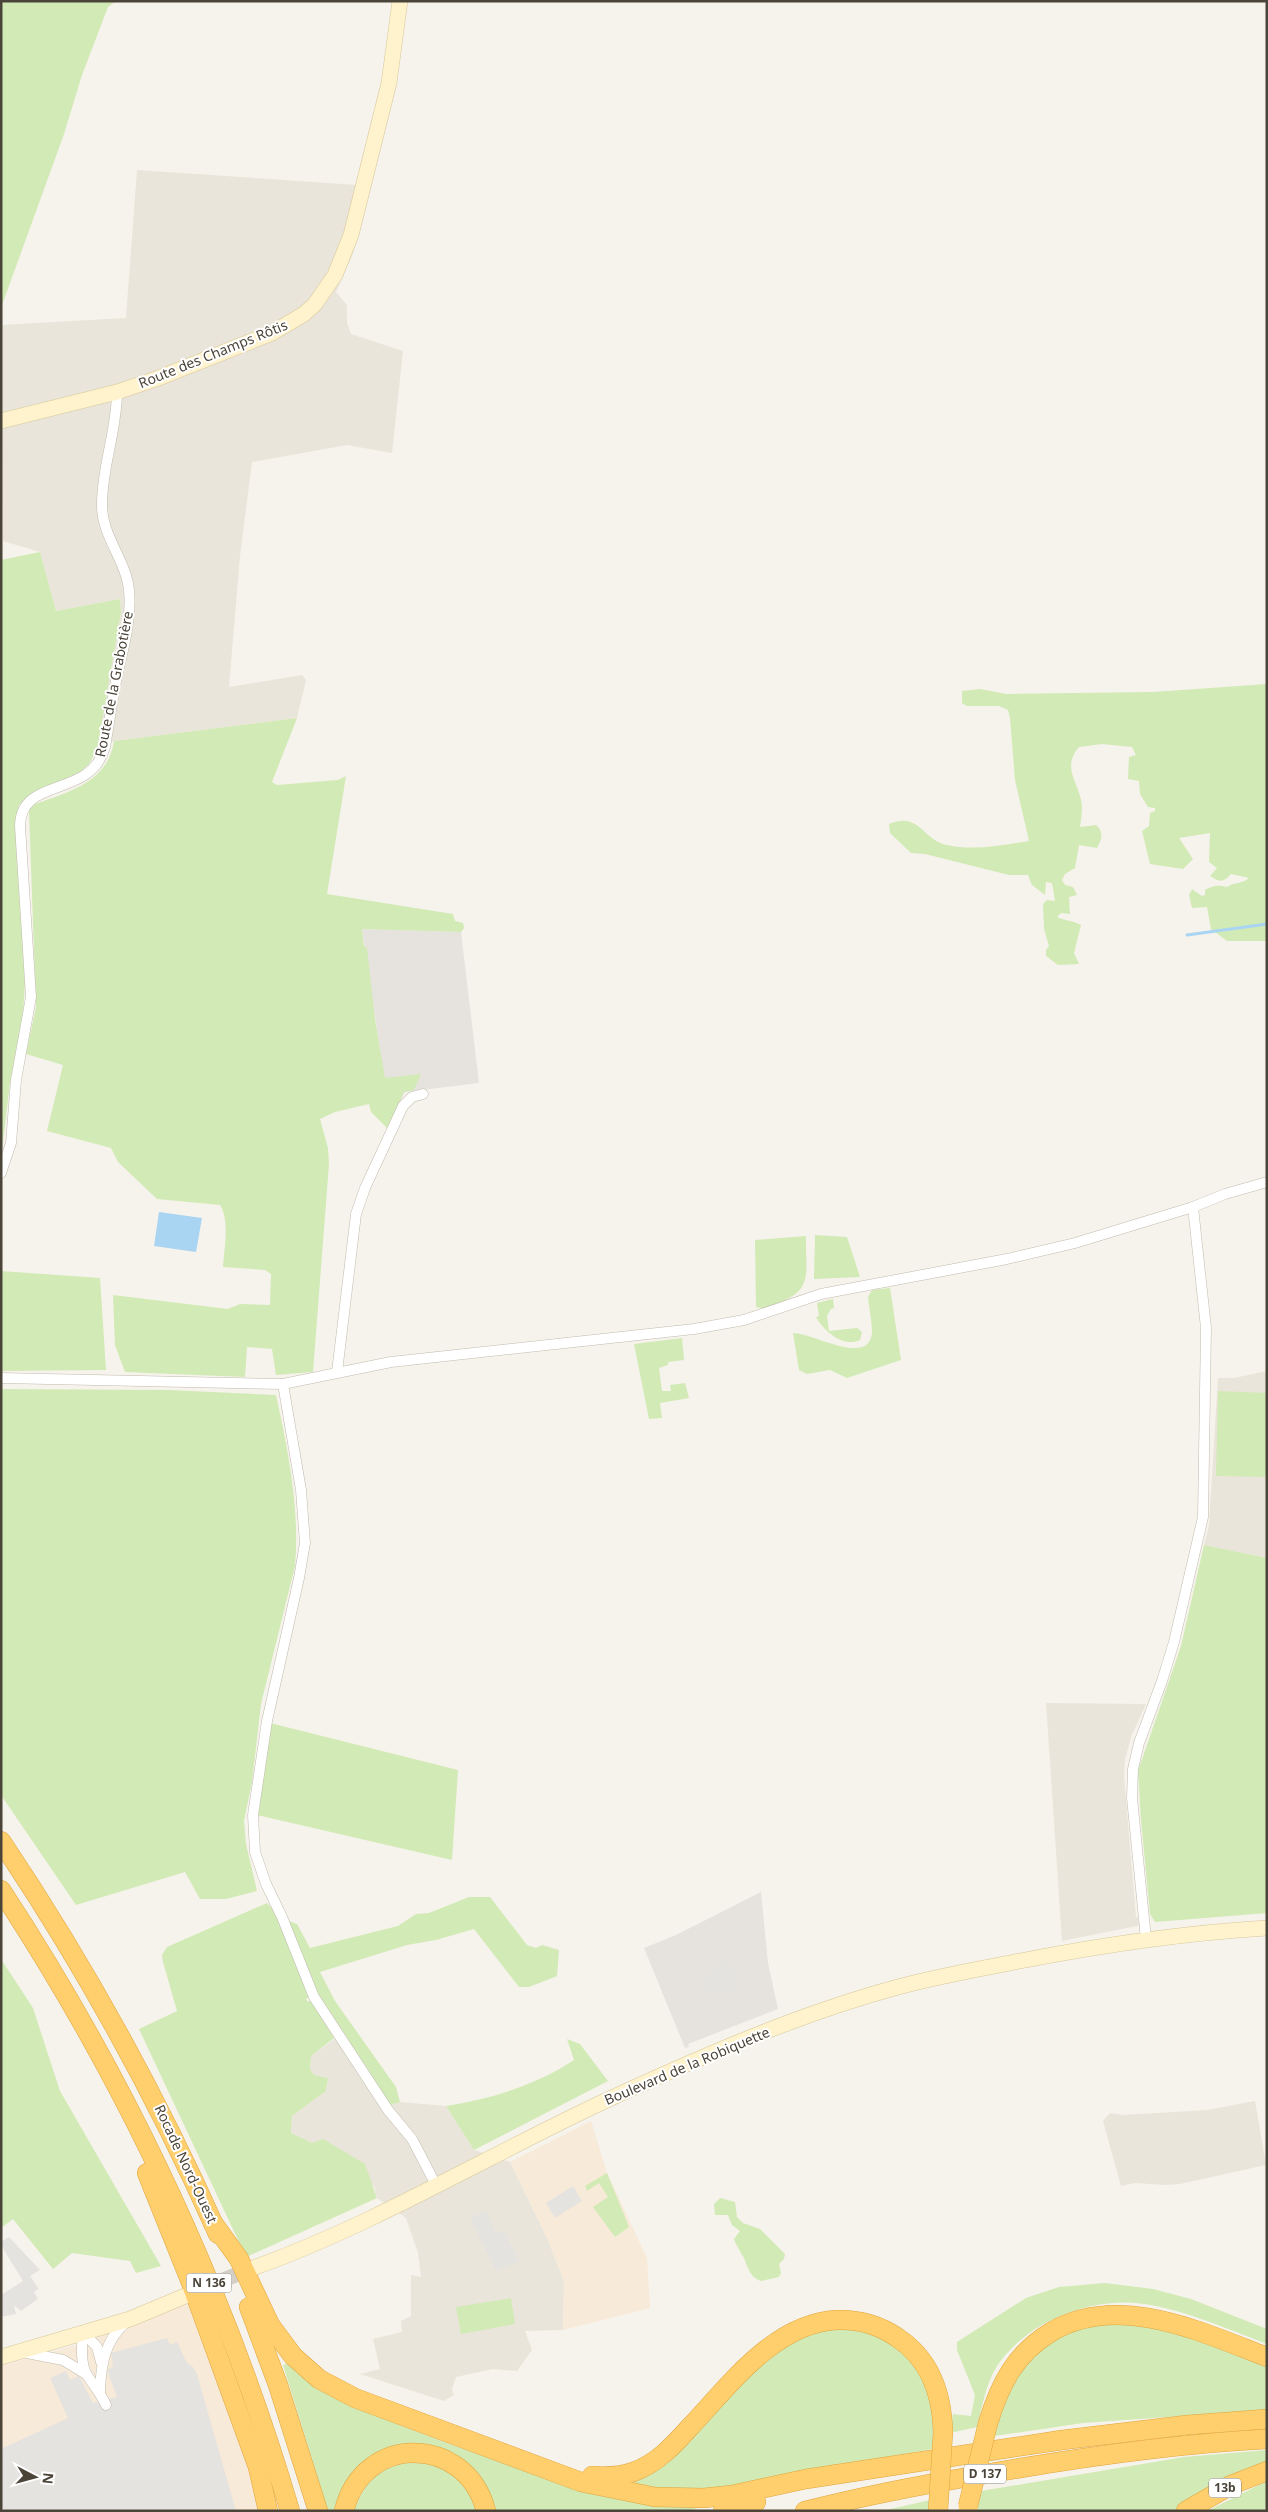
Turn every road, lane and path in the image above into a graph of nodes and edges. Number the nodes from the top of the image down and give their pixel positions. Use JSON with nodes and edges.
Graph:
{"nodes":[{"id":1,"x":400,"y":1,"type":"edge"},
{"id":2,"x":117,"y":392,"type":"junction"},
{"id":3,"x":1,"y":421,"type":"edge"},
{"id":4,"x":423,"y":1094,"type":"dead end"},
{"id":5,"x":1,"y":1173,"type":"edge"},
{"id":6,"x":1267,"y":1182,"type":"edge"},
{"id":7,"x":1193,"y":1207,"type":"junction"},
{"id":8,"x":337,"y":1372,"type":"junction"},
{"id":9,"x":1,"y":1378,"type":"edge"},
{"id":10,"x":283,"y":1384,"type":"junction"},
{"id":11,"x":1,"y":1842,"type":"edge"},
{"id":12,"x":1,"y":1890,"type":"edge"},
{"id":13,"x":1267,"y":1928,"type":"edge"},
{"id":14,"x":1146,"y":1939,"type":"junction"},
{"id":15,"x":106,"y":2065,"type":"junction"},
{"id":16,"x":436,"y":2185,"type":"junction"},
{"id":17,"x":213,"y":2223,"type":"junction"},
{"id":18,"x":253,"y":2268,"type":"tunnel mouth"},
{"id":19,"x":185,"y":2296,"type":"tunnel mouth"},
{"id":20,"x":130,"y":2319,"type":"junction"},
{"id":21,"x":83,"y":2332,"type":"junction"},
{"id":22,"x":18,"y":2353,"type":"junction"},
{"id":23,"x":1,"y":2357,"type":"edge"},
{"id":24,"x":1267,"y":2357,"type":"edge"},
{"id":25,"x":101,"y":2364,"type":"junction"},
{"id":26,"x":86,"y":2374,"type":"junction"},
{"id":27,"x":100,"y":2391,"type":"junction"},
{"id":28,"x":106,"y":2405,"type":"dead end"},
{"id":29,"x":1267,"y":2419,"type":"edge"},
{"id":30,"x":1267,"y":2439,"type":"edge"},
{"id":31,"x":1168,"y":2447,"type":"junction"},
{"id":32,"x":928,"y":2462,"type":"junction"},
{"id":33,"x":546,"y":2468,"type":"junction"},
{"id":34,"x":1267,"y":2470,"type":"edge"},
{"id":35,"x":967,"y":2508,"type":"edge"},
{"id":36,"x":268,"y":2511,"type":"edge"},
{"id":37,"x":290,"y":2511,"type":"edge"},
{"id":38,"x":318,"y":2511,"type":"edge"},
{"id":39,"x":344,"y":2511,"type":"edge"},
{"id":40,"x":486,"y":2511,"type":"edge"},
{"id":41,"x":723,"y":2511,"type":"edge"},
{"id":42,"x":805,"y":2511,"type":"edge"},
{"id":43,"x":849,"y":2511,"type":"edge"},
{"id":44,"x":938,"y":2511,"type":"edge"},
{"id":45,"x":1186,"y":2511,"type":"edge"}],
"edges":[{"from":1,"to":2,"type":"main road","name":"Route des Champs Rôtis"},
{"from":2,"to":3,"type":"main road","name":"Route des Champs Rôtis"},
{"from":2,"to":5,"type":"street","name":"Route de la Grabotière"},
{"from":4,"to":8,"type":"street"},
{"from":6,"to":7,"type":"street"},
{"from":7,"to":8,"type":"street"},
{"from":7,"to":14,"type":"street"},
{"from":8,"to":10,"type":"street"},
{"from":9,"to":10,"type":"street"},
{"from":10,"to":16,"type":"street"},
{"from":11,"to":17,"type":"highway","name":"Rocade Nord-Ouest","number":"N 136"},
{"from":12,"to":15,"type":"highway","name":"Rocade Nord-Ouest","number":"N 136"},
{"from":13,"to":14,"type":"main road","name":"Boulevard de la Robiquette"},
{"from":14,"to":16,"type":"main road","name":"Boulevard de la Robiquette"},
{"from":15,"to":36,"type":"highway"},
{"from":15,"to":37,"type":"highway","name":"Rocade Nord-Ouest","number":"N 136"},
{"from":16,"to":18,"type":"main road","name":"Boulevard de la Robiquette"},
{"from":17,"to":33,"type":"highway"},
{"from":17,"to":38,"type":"highway","name":"Rocade Nord-Ouest","number":"N 136"},
{"from":19,"to":20,"type":"main road"},
{"from":20,"to":21,"type":"main road"},
{"from":20,"to":25,"type":"street"},
{"from":21,"to":22,"type":"main road"},
{"from":21,"to":25,"type":"street"},
{"from":21,"to":26,"type":"street"},
{"from":22,"to":23,"type":"main road"},
{"from":22,"to":26,"type":"street"},
{"from":24,"to":35,"type":"highway","bridge":true},
{"from":25,"to":27,"type":"street"},
{"from":26,"to":27,"type":"street"},
{"from":27,"to":28,"type":"street"},
{"from":29,"to":32,"type":"highway","number":"D 137"},
{"from":30,"to":31,"type":"highway","number":"D 137"},
{"from":31,"to":42,"type":"highway","number":"D 137"},
{"from":31,"to":43,"type":"highway"},
{"from":32,"to":33,"type":"highway"},
{"from":32,"to":41,"type":"highway","number":"D 137"},
{"from":33,"to":44,"type":"highway","bridge":true},
{"from":34,"to":45,"type":"highway","number":"13b"},
{"from":39,"to":40,"type":"highway"}]}
